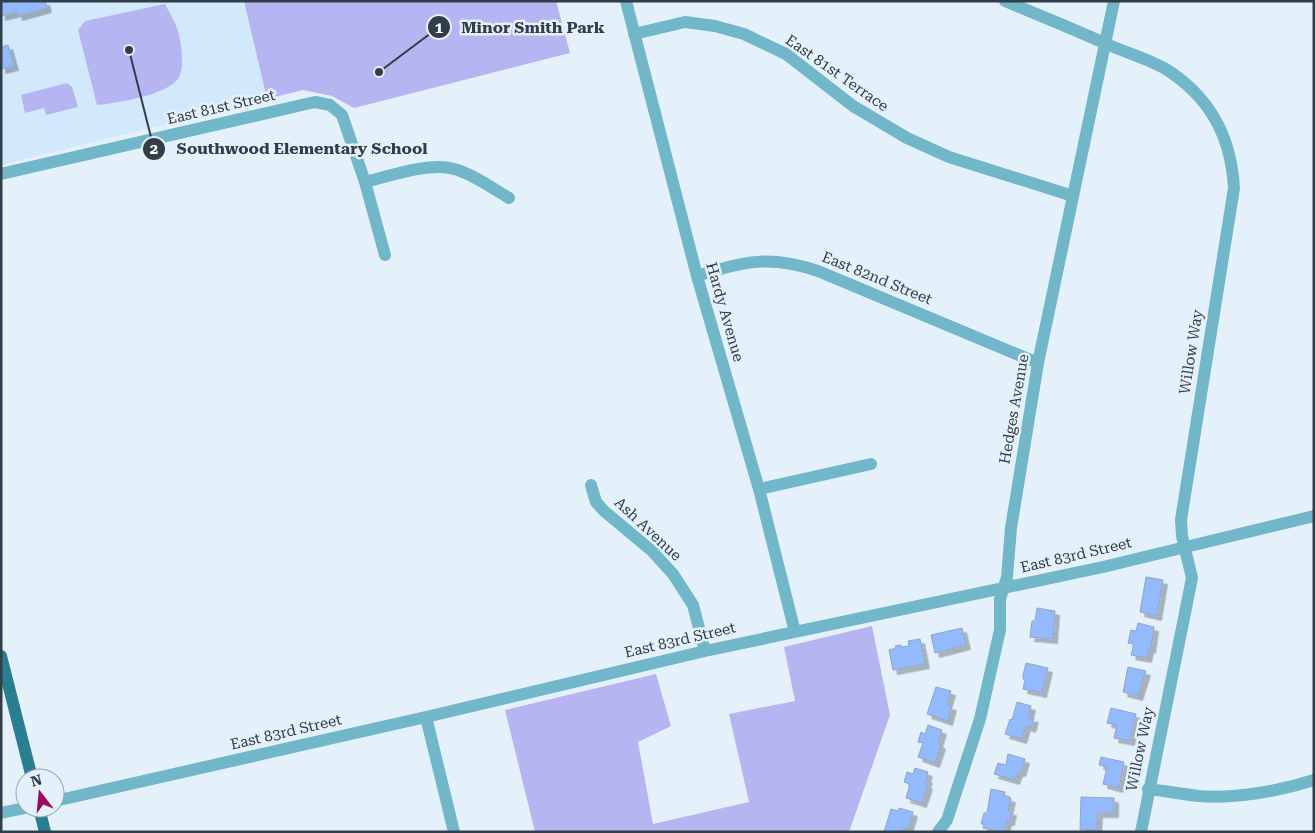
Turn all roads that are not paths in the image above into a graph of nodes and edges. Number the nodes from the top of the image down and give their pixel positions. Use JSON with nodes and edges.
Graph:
{"nodes":[{"id":1,"x":626,"y":1,"type":"edge"},
{"id":2,"x":1005,"y":1,"type":"edge"},
{"id":3,"x":1114,"y":1,"type":"edge"},
{"id":4,"x":634,"y":34,"type":"junction"},
{"id":5,"x":1105,"y":43,"type":"junction"},
{"id":6,"x":1,"y":174,"type":"edge"},
{"id":7,"x":366,"y":182,"type":"junction"},
{"id":8,"x":1073,"y":196,"type":"junction"},
{"id":9,"x":509,"y":198,"type":"dead end"},
{"id":10,"x":385,"y":255,"type":"dead end"},
{"id":11,"x":697,"y":276,"type":"junction"},
{"id":12,"x":1038,"y":363,"type":"junction"},
{"id":13,"x":871,"y":464,"type":"dead end"},
{"id":14,"x":591,"y":485,"type":"dead end"},
{"id":15,"x":759,"y":489,"type":"junction"},
{"id":16,"x":1314,"y":516,"type":"edge"},
{"id":17,"x":1184,"y":546,"type":"junction"},
{"id":18,"x":1003,"y":588,"type":"junction"},
{"id":19,"x":795,"y":632,"type":"junction"},
{"id":20,"x":705,"y":651,"type":"junction"},
{"id":21,"x":1,"y":656,"type":"edge"},
{"id":22,"x":6,"y":691,"type":"edge"},
{"id":23,"x":426,"y":717,"type":"junction"},
{"id":24,"x":29,"y":768,"type":"edge"},
{"id":25,"x":1314,"y":780,"type":"edge"},
{"id":26,"x":1148,"y":789,"type":"junction"},
{"id":27,"x":65,"y":799,"type":"edge"},
{"id":28,"x":15,"y":810,"type":"edge"},
{"id":29,"x":1,"y":813,"type":"edge"},
{"id":30,"x":42,"y":818,"type":"edge"},
{"id":31,"x":949,"y":826,"type":"edge"},
{"id":32,"x":45,"y":832,"type":"edge"},
{"id":33,"x":454,"y":832,"type":"edge"},
{"id":34,"x":938,"y":832,"type":"edge"},
{"id":35,"x":1141,"y":832,"type":"edge"}],
"edges":[{"from":1,"to":4,"type":"street","name":"Hardy Avenue"},
{"from":2,"to":5,"type":"street","name":"Willow Way"},
{"from":3,"to":5,"type":"street","name":"Hedges Avenue"},
{"from":4,"to":8,"type":"street","name":"East 81st Terrace"},
{"from":4,"to":11,"type":"street","name":"Hardy Avenue"},
{"from":5,"to":8,"type":"street","name":"Hedges Avenue"},
{"from":5,"to":17,"type":"street","name":"Willow Way"},
{"from":6,"to":7,"type":"street","name":"East 81st Street"},
{"from":7,"to":9,"type":"street"},
{"from":7,"to":10,"type":"street"},
{"from":8,"to":12,"type":"street","name":"Hedges Avenue"},
{"from":11,"to":12,"type":"street","name":"East 82nd Street"},
{"from":11,"to":15,"type":"street","name":"Hardy Avenue"},
{"from":12,"to":18,"type":"street","name":"Hedges Avenue"},
{"from":13,"to":15,"type":"street"},
{"from":14,"to":20,"type":"street","name":"Ash Avenue"},
{"from":15,"to":19,"type":"street","name":"Hardy Avenue"},
{"from":16,"to":17,"type":"street","name":"East 83rd Street"},
{"from":17,"to":18,"type":"street","name":"East 83rd Street"},
{"from":17,"to":26,"type":"street","name":"Willow Way"},
{"from":18,"to":19,"type":"street","name":"East 83rd Street"},
{"from":18,"to":31,"type":"street","name":"Hedges Avenue"},
{"from":19,"to":20,"type":"street","name":"East 83rd Street"},
{"from":20,"to":23,"type":"street","name":"East 83rd Street"},
{"from":21,"to":22,"type":"main road"},
{"from":22,"to":24,"type":"main road"},
{"from":23,"to":27,"type":"street","name":"East 83rd Street"},
{"from":23,"to":33,"type":"street"},
{"from":25,"to":26,"type":"street"},
{"from":26,"to":35,"type":"street","name":"Willow Way"},
{"from":28,"to":29,"type":"street"},
{"from":30,"to":32,"type":"main road"},
{"from":31,"to":34,"type":"street"}]}
